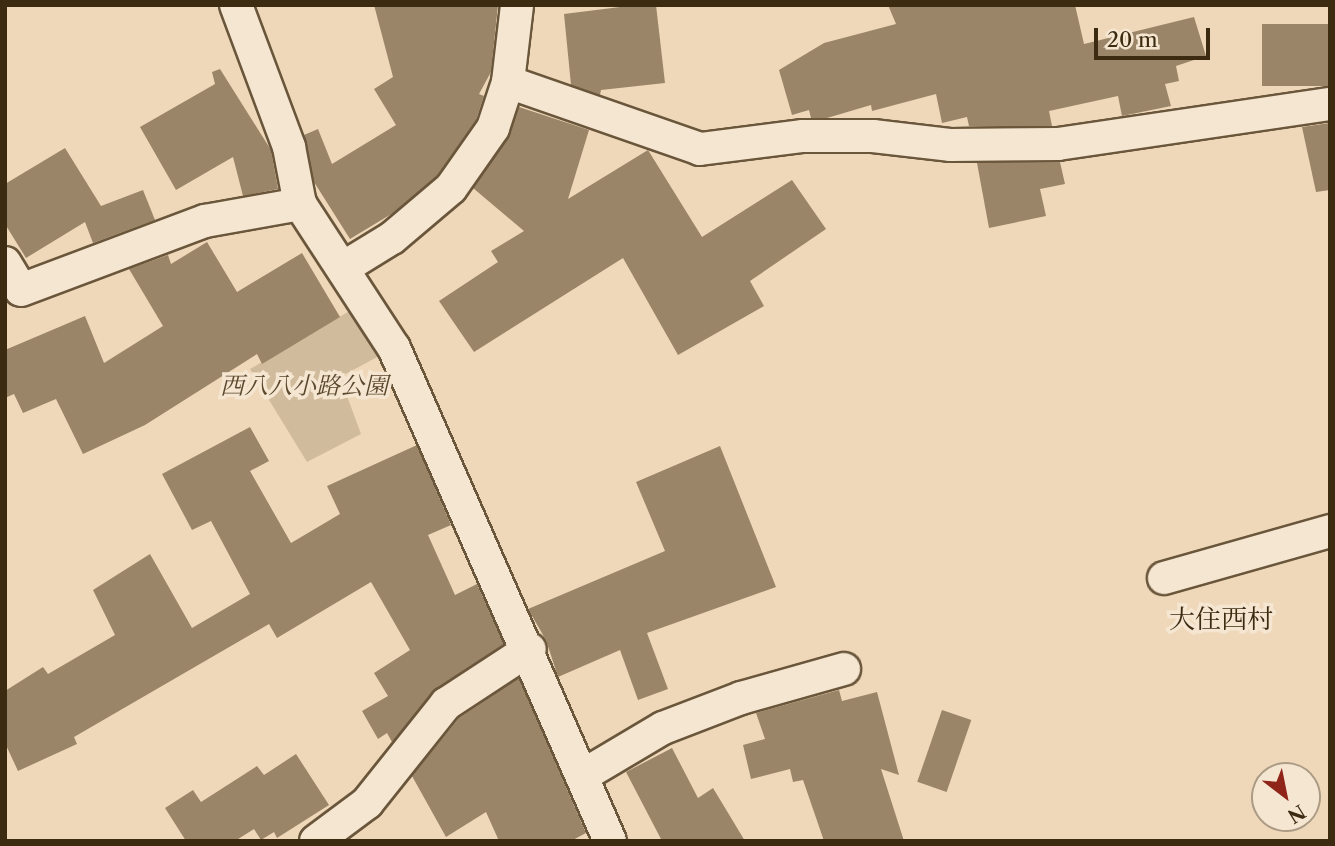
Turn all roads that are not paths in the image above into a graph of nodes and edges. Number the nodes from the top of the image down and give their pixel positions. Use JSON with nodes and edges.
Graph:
{"nodes":[{"id":1,"x":236,"y":5,"type":"edge"},
{"id":2,"x":517,"y":5,"type":"edge"},
{"id":3,"x":508,"y":82,"type":"junction"},
{"id":4,"x":1330,"y":104,"type":"edge"},
{"id":5,"x":300,"y":204,"type":"junction"},
{"id":6,"x":5,"y":263,"type":"edge"},
{"id":7,"x":343,"y":268,"type":"junction"},
{"id":8,"x":1330,"y":531,"type":"edge"},
{"id":9,"x":1164,"y":578,"type":"dead end"},
{"id":10,"x":530,"y":649,"type":"junction"},
{"id":11,"x":844,"y":669,"type":"dead end"},
{"id":12,"x":582,"y":776,"type":"junction"},
{"id":13,"x":316,"y":841,"type":"edge"},
{"id":14,"x":610,"y":841,"type":"edge"}],
"edges":[{"from":1,"to":5,"type":"street"},
{"from":2,"to":3,"type":"street"},
{"from":3,"to":4,"type":"street"},
{"from":3,"to":7,"type":"street"},
{"from":5,"to":6,"type":"street"},
{"from":5,"to":7,"type":"street"},
{"from":7,"to":10,"type":"street"},
{"from":8,"to":9,"type":"street"},
{"from":10,"to":12,"type":"street"},
{"from":10,"to":13,"type":"street"},
{"from":11,"to":12,"type":"street"},
{"from":12,"to":14,"type":"street"}]}
